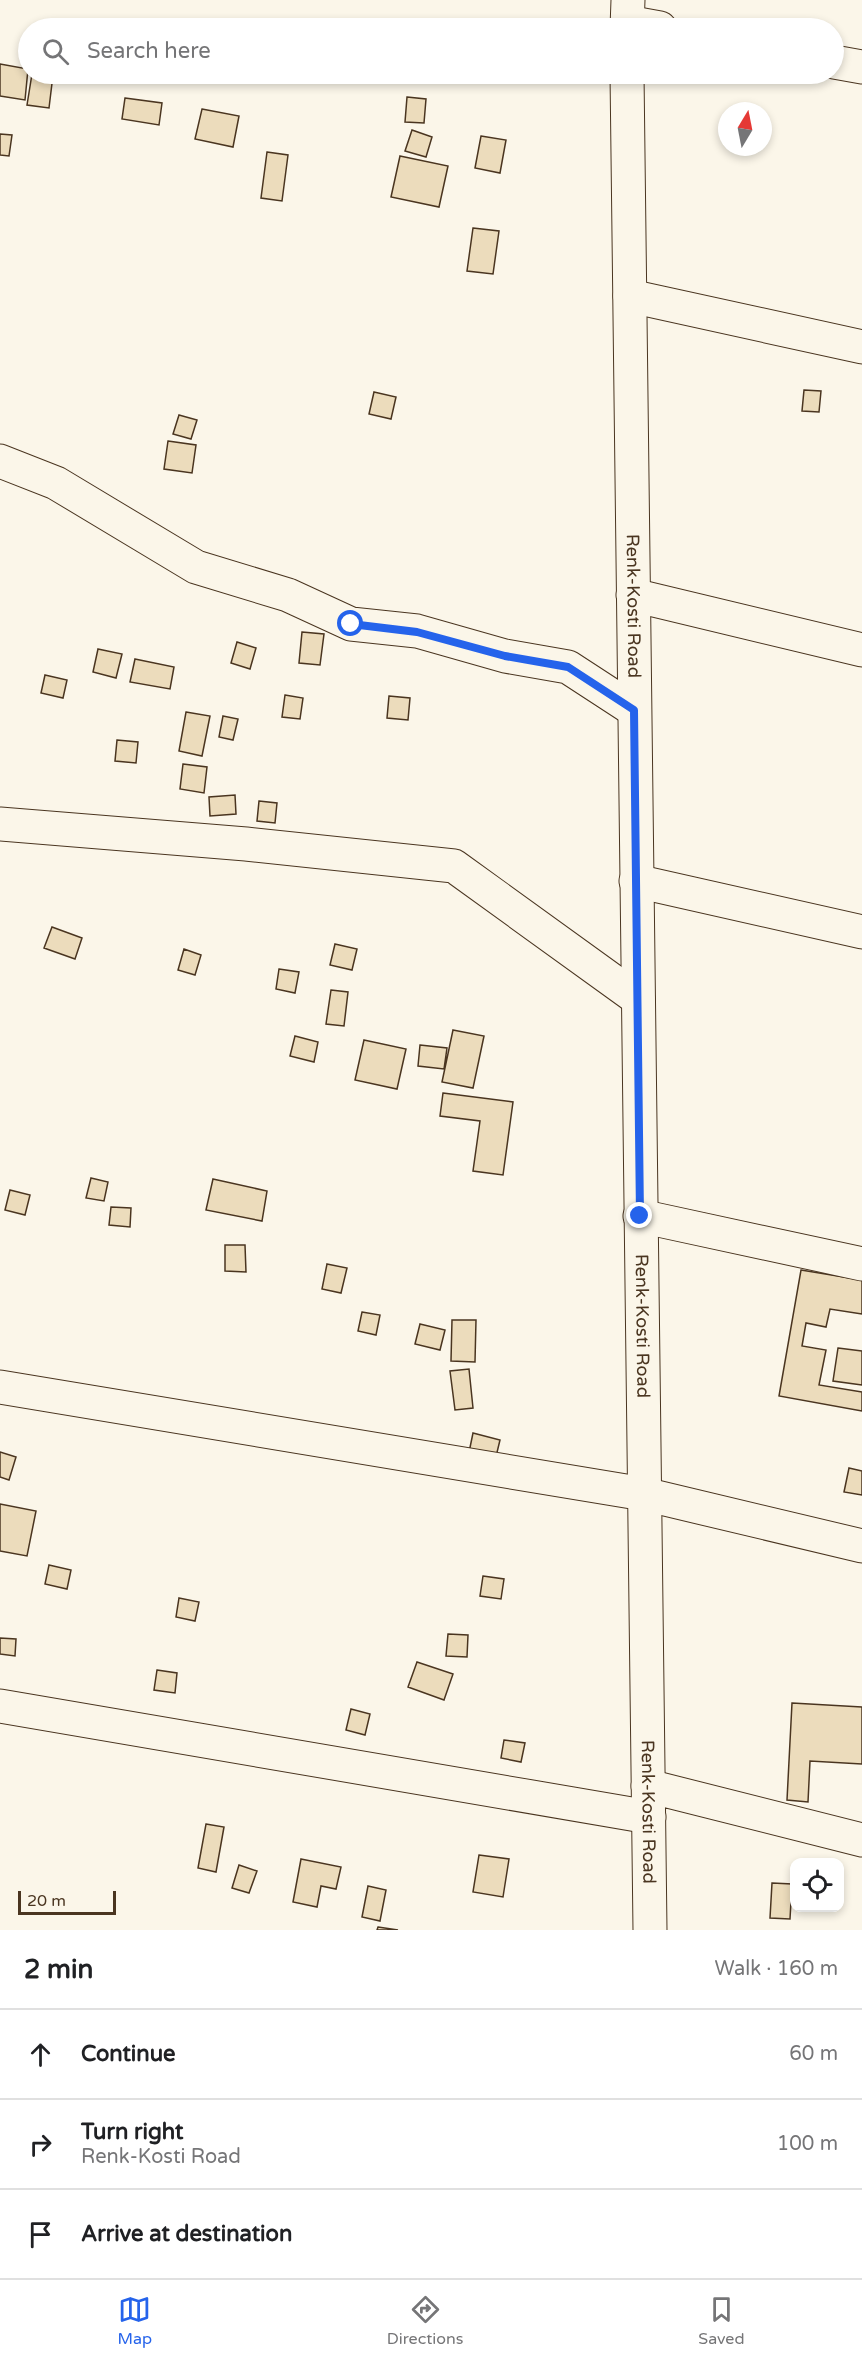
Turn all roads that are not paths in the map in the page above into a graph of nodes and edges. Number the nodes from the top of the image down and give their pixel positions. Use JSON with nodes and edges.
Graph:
{"nodes":[{"id":1,"x":844,"y":64,"type":"edge"},
{"id":2,"x":862,"y":68,"type":"edge"},
{"id":3,"x":627,"y":84,"type":"edge"},
{"id":4,"x":630,"y":296,"type":"junction"},
{"id":5,"x":862,"y":347,"type":"edge"},
{"id":6,"x":0,"y":461,"type":"edge"},
{"id":7,"x":633,"y":595,"type":"junction"},
{"id":8,"x":862,"y":650,"type":"edge"},
{"id":9,"x":634,"y":710,"type":"junction"},
{"id":10,"x":0,"y":824,"type":"edge"},
{"id":11,"x":636,"y":881,"type":"junction"},
{"id":12,"x":862,"y":932,"type":"edge"},
{"id":13,"x":638,"y":999,"type":"junction"},
{"id":14,"x":640,"y":1216,"type":"junction"},
{"id":15,"x":862,"y":1264,"type":"edge"},
{"id":16,"x":0,"y":1387,"type":"edge"},
{"id":17,"x":644,"y":1494,"type":"junction"},
{"id":18,"x":862,"y":1546,"type":"edge"},
{"id":19,"x":0,"y":1706,"type":"edge"},
{"id":20,"x":649,"y":1802,"type":"junction"},
{"id":21,"x":862,"y":1840,"type":"edge"},
{"id":22,"x":650,"y":1930,"type":"edge"}],
"edges":[{"from":1,"to":2,"type":"street"},
{"from":3,"to":4,"type":"street","name":"Renk-Kosti Road"},
{"from":4,"to":5,"type":"street"},
{"from":4,"to":7,"type":"street","name":"Renk-Kosti Road"},
{"from":6,"to":9,"type":"street"},
{"from":7,"to":8,"type":"street"},
{"from":7,"to":9,"type":"street","name":"Renk-Kosti Road"},
{"from":9,"to":11,"type":"street","name":"Renk-Kosti Road"},
{"from":10,"to":13,"type":"street"},
{"from":11,"to":12,"type":"street"},
{"from":11,"to":13,"type":"street","name":"Renk-Kosti Road"},
{"from":13,"to":14,"type":"street","name":"Renk-Kosti Road"},
{"from":14,"to":15,"type":"street"},
{"from":14,"to":17,"type":"street","name":"Renk-Kosti Road"},
{"from":16,"to":17,"type":"street"},
{"from":17,"to":18,"type":"street"},
{"from":17,"to":20,"type":"street","name":"Renk-Kosti Road"},
{"from":19,"to":20,"type":"street"},
{"from":20,"to":21,"type":"street"},
{"from":20,"to":22,"type":"street","name":"Renk-Kosti Road"}]}
